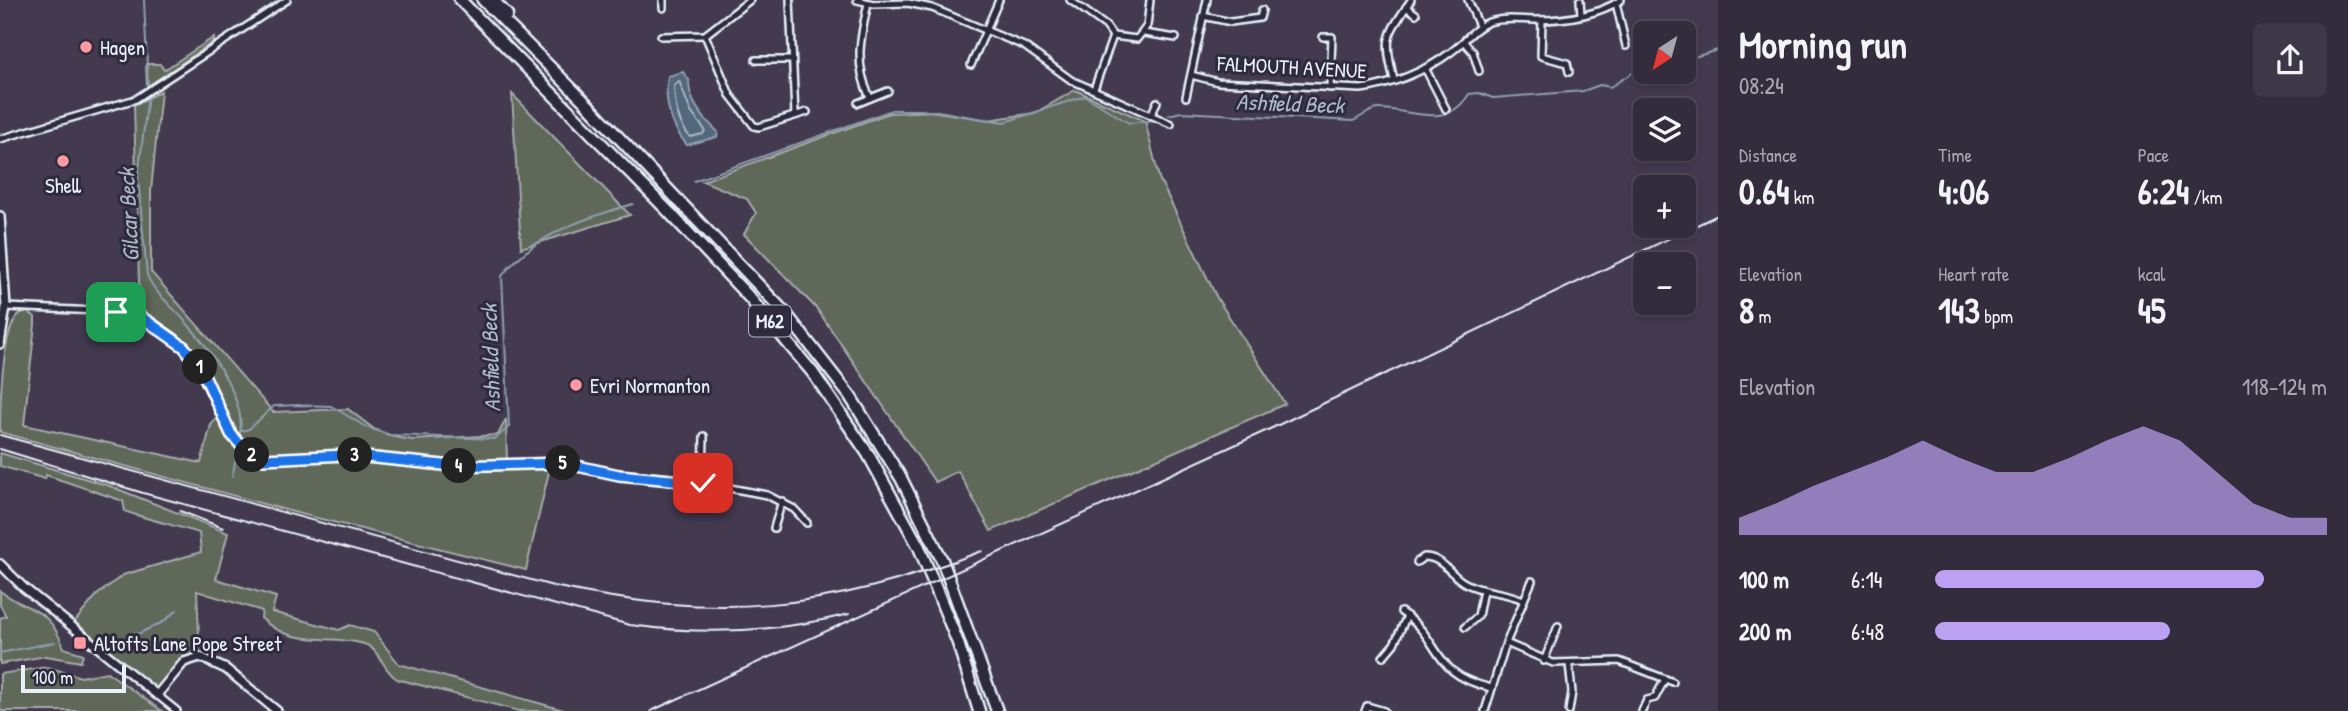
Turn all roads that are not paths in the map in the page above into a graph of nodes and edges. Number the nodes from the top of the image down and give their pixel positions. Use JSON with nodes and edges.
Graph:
{"nodes":[{"id":1,"x":287,"y":0,"type":"edge"},
{"id":2,"x":460,"y":0,"type":"edge"},
{"id":3,"x":482,"y":0,"type":"edge"},
{"id":4,"x":493,"y":0,"type":"edge"},
{"id":5,"x":663,"y":0,"type":"edge"},
{"id":6,"x":750,"y":0,"type":"edge"},
{"id":7,"x":790,"y":0,"type":"edge"},
{"id":8,"x":857,"y":0,"type":"edge"},
{"id":9,"x":999,"y":0,"type":"edge"},
{"id":10,"x":1070,"y":0,"type":"edge"},
{"id":11,"x":1150,"y":0,"type":"edge"},
{"id":12,"x":1207,"y":0,"type":"edge"},
{"id":13,"x":1411,"y":0,"type":"edge"},
{"id":14,"x":1468,"y":0,"type":"edge"},
{"id":15,"x":1580,"y":0,"type":"edge"},
{"id":16,"x":1618,"y":1,"type":"edge"},
{"id":17,"x":739,"y":3,"type":"edge"},
{"id":18,"x":868,"y":3,"type":"junction"},
{"id":19,"x":1406,"y":7,"type":"junction"},
{"id":20,"x":663,"y":8,"type":"dead end"},
{"id":21,"x":1262,"y":10,"type":"dead end"},
{"id":22,"x":1416,"y":14,"type":"dead end"},
{"id":23,"x":1581,"y":15,"type":"junction"},
{"id":24,"x":1203,"y":16,"type":"junction"},
{"id":25,"x":1542,"y":20,"type":"junction"},
{"id":26,"x":1479,"y":26,"type":"junction"},
{"id":27,"x":984,"y":32,"type":"junction"},
{"id":28,"x":1144,"y":33,"type":"junction"},
{"id":29,"x":705,"y":35,"type":"junction"},
{"id":30,"x":661,"y":36,"type":"dead end"},
{"id":31,"x":1113,"y":36,"type":"junction"},
{"id":32,"x":1322,"y":37,"type":"dead end"},
{"id":33,"x":1176,"y":38,"type":"dead end"},
{"id":34,"x":1464,"y":42,"type":"junction"},
{"id":35,"x":1626,"y":46,"type":"dead end"},
{"id":36,"x":1541,"y":57,"type":"junction"},
{"id":37,"x":756,"y":60,"type":"dead end"},
{"id":38,"x":792,"y":60,"type":"junction"},
{"id":39,"x":1476,"y":61,"type":"junction"},
{"id":40,"x":1467,"y":64,"type":"dead end"},
{"id":41,"x":1534,"y":64,"type":"dead end"},
{"id":42,"x":971,"y":65,"type":"dead end"},
{"id":43,"x":1425,"y":68,"type":"junction"},
{"id":44,"x":1479,"y":71,"type":"dead end"},
{"id":45,"x":1569,"y":72,"type":"dead end"},
{"id":46,"x":1191,"y":75,"type":"junction"},
{"id":47,"x":1394,"y":80,"type":"junction"},
{"id":48,"x":1330,"y":88,"type":"junction"},
{"id":49,"x":1094,"y":89,"type":"junction"},
{"id":50,"x":888,"y":91,"type":"dead end"},
{"id":51,"x":1186,"y":97,"type":"dead end"},
{"id":52,"x":870,"y":98,"type":"junction"},
{"id":53,"x":1157,"y":102,"type":"dead end"},
{"id":54,"x":586,"y":103,"type":"junction"},
{"id":55,"x":858,"y":103,"type":"dead end"},
{"id":56,"x":1446,"y":109,"type":"dead end"},
{"id":57,"x":807,"y":112,"type":"dead end"},
{"id":58,"x":1151,"y":115,"type":"junction"},
{"id":59,"x":795,"y":116,"type":"junction"},
{"id":60,"x":1171,"y":124,"type":"dead end"},
{"id":61,"x":0,"y":139,"type":"edge"},
{"id":62,"x":0,"y":216,"type":"edge"},
{"id":63,"x":6,"y":307,"type":"junction"},
{"id":64,"x":0,"y":344,"type":"edge"},
{"id":65,"x":704,"y":436,"type":"dead end"},
{"id":66,"x":703,"y":483,"type":"junction"},
{"id":67,"x":782,"y":501,"type":"junction"},
{"id":68,"x":807,"y":523,"type":"dead end"},
{"id":69,"x":774,"y":528,"type":"dead end"},
{"id":70,"x":1417,"y":562,"type":"dead end"},
{"id":71,"x":0,"y":564,"type":"edge"},
{"id":72,"x":1532,"y":581,"type":"dead end"},
{"id":73,"x":1483,"y":590,"type":"junction"},
{"id":74,"x":1523,"y":600,"type":"junction"},
{"id":75,"x":1401,"y":612,"type":"dead end"},
{"id":76,"x":1407,"y":616,"type":"junction"},
{"id":77,"x":1558,"y":626,"type":"dead end"},
{"id":78,"x":1465,"y":627,"type":"dead end"},
{"id":79,"x":1506,"y":643,"type":"junction"},
{"id":80,"x":1384,"y":657,"type":"dead end"},
{"id":81,"x":1544,"y":661,"type":"junction"},
{"id":82,"x":1569,"y":664,"type":"junction"},
{"id":83,"x":1665,"y":679,"type":"junction"},
{"id":84,"x":1673,"y":682,"type":"dead end"},
{"id":85,"x":1491,"y":688,"type":"junction"},
{"id":86,"x":157,"y":695,"type":"junction"},
{"id":87,"x":177,"y":711,"type":"edge"},
{"id":88,"x":277,"y":711,"type":"edge"},
{"id":89,"x":979,"y":711,"type":"edge"},
{"id":90,"x":997,"y":711,"type":"edge"},
{"id":91,"x":1365,"y":711,"type":"edge"},
{"id":92,"x":1384,"y":711,"type":"edge"},
{"id":93,"x":1485,"y":711,"type":"edge"},
{"id":94,"x":1569,"y":711,"type":"edge"},
{"id":95,"x":1642,"y":711,"type":"edge"}],
"edges":[{"from":1,"to":61,"type":"street"},
{"from":2,"to":89,"type":"highway","number":"M62"},
{"from":3,"to":54,"type":"highway","number":"M62"},
{"from":4,"to":54,"type":"highway","number":"M62"},
{"from":5,"to":20,"type":"street"},
{"from":6,"to":17,"type":"street"},
{"from":7,"to":38,"type":"street"},
{"from":8,"to":18,"type":"street"},
{"from":9,"to":27,"type":"street"},
{"from":10,"to":31,"type":"street"},
{"from":11,"to":28,"type":"street"},
{"from":12,"to":24,"type":"street"},
{"from":13,"to":19,"type":"street"},
{"from":14,"to":26,"type":"street"},
{"from":15,"to":23,"type":"street"},
{"from":16,"to":23,"type":"street"},
{"from":16,"to":35,"type":"street"},
{"from":17,"to":29,"type":"street"},
{"from":18,"to":27,"type":"street"},
{"from":18,"to":52,"type":"street"},
{"from":19,"to":22,"type":"street"},
{"from":19,"to":47,"type":"street"},
{"from":21,"to":24,"type":"street"},
{"from":23,"to":25,"type":"street"},
{"from":24,"to":46,"type":"street"},
{"from":25,"to":26,"type":"street"},
{"from":25,"to":36,"type":"street"},
{"from":26,"to":34,"type":"street","name":"FALMOUTH AVENUE"},
{"from":27,"to":42,"type":"street"},
{"from":27,"to":49,"type":"street"},
{"from":28,"to":31,"type":"street"},
{"from":28,"to":33,"type":"street"},
{"from":29,"to":30,"type":"street"},
{"from":29,"to":59,"type":"street"},
{"from":31,"to":49,"type":"street"},
{"from":32,"to":48,"type":"street"},
{"from":34,"to":39,"type":"street"},
{"from":34,"to":43,"type":"street","name":"FALMOUTH AVENUE"},
{"from":36,"to":41,"type":"street"},
{"from":36,"to":45,"type":"street"},
{"from":37,"to":38,"type":"street"},
{"from":38,"to":59,"type":"street"},
{"from":39,"to":40,"type":"street"},
{"from":39,"to":44,"type":"street"},
{"from":43,"to":47,"type":"street","name":"FALMOUTH AVENUE"},
{"from":43,"to":56,"type":"street"},
{"from":46,"to":48,"type":"street","name":"FALMOUTH AVENUE"},
{"from":46,"to":51,"type":"street"},
{"from":47,"to":48,"type":"street","name":"FALMOUTH AVENUE"},
{"from":49,"to":58,"type":"street"},
{"from":50,"to":52,"type":"street"},
{"from":52,"to":55,"type":"street"},
{"from":53,"to":58,"type":"street"},
{"from":54,"to":90,"type":"highway","number":"M62"},
{"from":57,"to":59,"type":"street"},
{"from":58,"to":60,"type":"street"},
{"from":62,"to":63,"type":"street"},
{"from":63,"to":64,"type":"street"},
{"from":63,"to":66,"type":"street"},
{"from":65,"to":66,"type":"street"},
{"from":66,"to":67,"type":"street"},
{"from":67,"to":68,"type":"street"},
{"from":67,"to":69,"type":"street"},
{"from":70,"to":73,"type":"street"},
{"from":71,"to":86,"type":"street"},
{"from":72,"to":74,"type":"street"},
{"from":73,"to":74,"type":"street"},
{"from":73,"to":78,"type":"street"},
{"from":74,"to":79,"type":"street"},
{"from":75,"to":76,"type":"street"},
{"from":76,"to":80,"type":"street"},
{"from":76,"to":85,"type":"street"},
{"from":77,"to":81,"type":"street"},
{"from":79,"to":81,"type":"street"},
{"from":79,"to":85,"type":"street"},
{"from":81,"to":82,"type":"street"},
{"from":82,"to":83,"type":"street"},
{"from":82,"to":94,"type":"street"},
{"from":83,"to":84,"type":"street"},
{"from":83,"to":95,"type":"street"},
{"from":85,"to":93,"type":"street"},
{"from":86,"to":87,"type":"street"},
{"from":86,"to":88,"type":"street"},
{"from":91,"to":92,"type":"street"}]}
